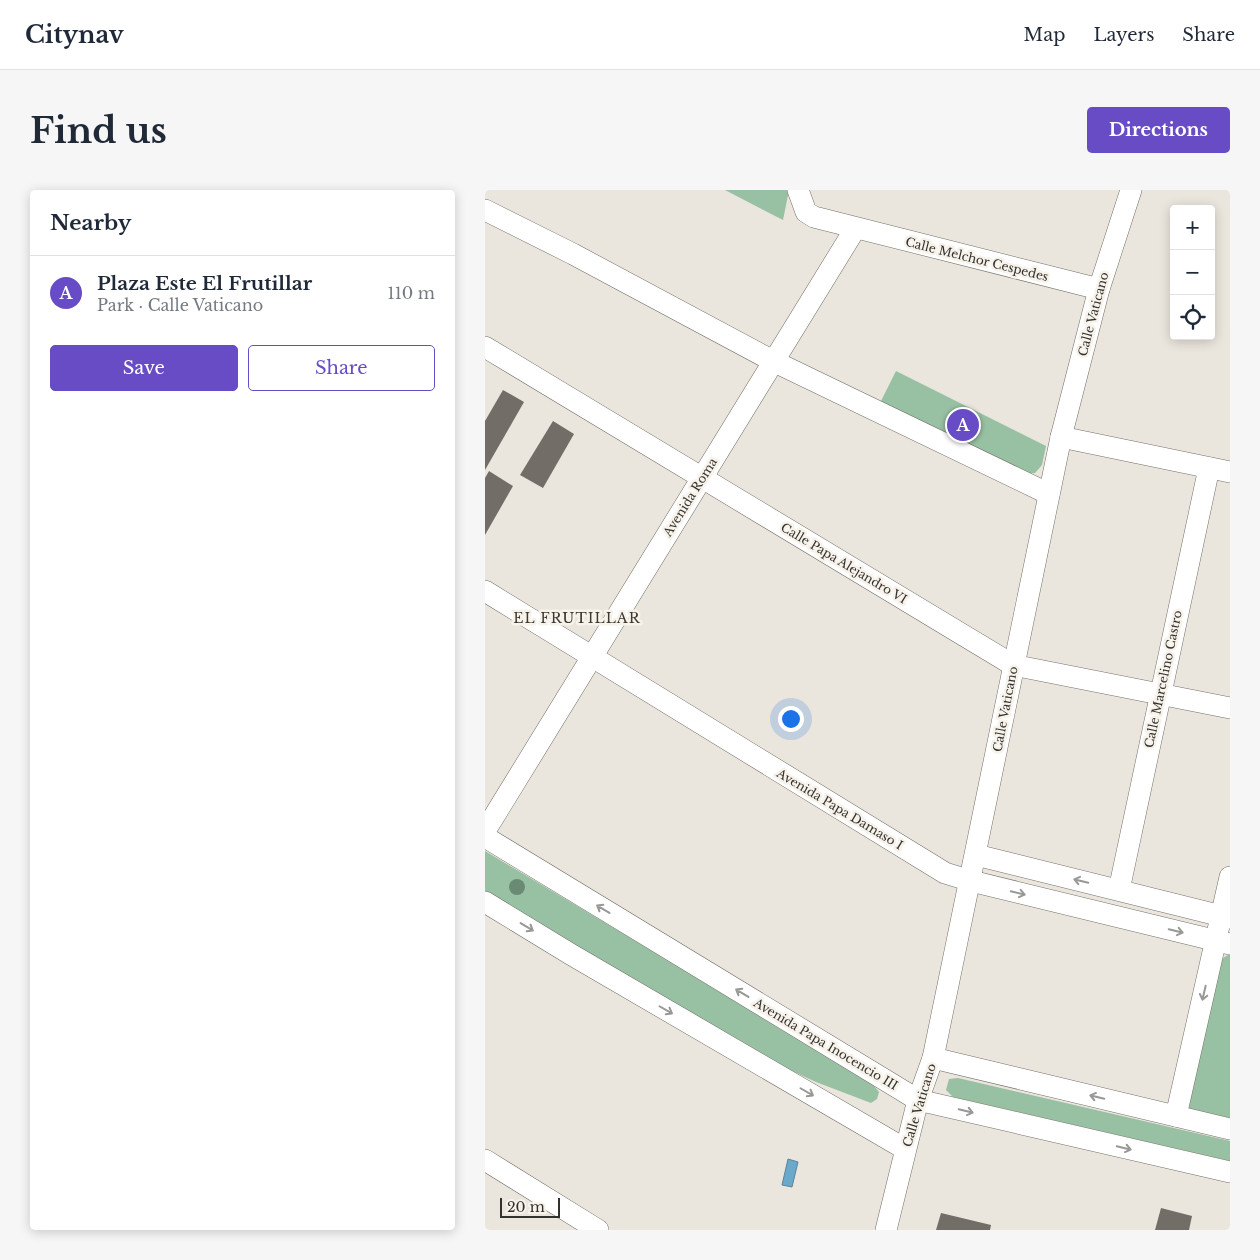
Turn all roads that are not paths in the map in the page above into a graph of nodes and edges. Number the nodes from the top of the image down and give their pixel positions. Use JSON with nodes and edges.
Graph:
{"nodes":[{"id":1,"x":798,"y":190,"type":"edge"},
{"id":2,"x":1131,"y":190,"type":"edge"},
{"id":3,"x":485,"y":210,"type":"edge"},
{"id":4,"x":855,"y":229,"type":"junction"},
{"id":5,"x":1099,"y":289,"type":"junction"},
{"id":6,"x":485,"y":347,"type":"edge"},
{"id":7,"x":773,"y":361,"type":"junction"},
{"id":8,"x":1061,"y":438,"type":"junction"},
{"id":9,"x":1209,"y":468,"type":"junction"},
{"id":10,"x":1230,"y":472,"type":"edge"},
{"id":11,"x":701,"y":478,"type":"junction"},
{"id":12,"x":1049,"y":494,"type":"junction"},
{"id":13,"x":485,"y":591,"type":"edge"},
{"id":14,"x":592,"y":657,"type":"junction"},
{"id":15,"x":1013,"y":665,"type":"junction"},
{"id":16,"x":1159,"y":694,"type":"junction"},
{"id":17,"x":1230,"y":708,"type":"edge"},
{"id":18,"x":485,"y":831,"type":"edge"},
{"id":19,"x":485,"y":837,"type":"edge"},
{"id":20,"x":976,"y":855,"type":"junction"},
{"id":21,"x":1230,"y":878,"type":"edge"},
{"id":22,"x":971,"y":881,"type":"junction"},
{"id":23,"x":1119,"y":890,"type":"junction"},
{"id":24,"x":485,"y":902,"type":"edge"},
{"id":25,"x":1225,"y":917,"type":"edge"},
{"id":26,"x":1223,"y":942,"type":"edge"},
{"id":27,"x":933,"y":1058,"type":"junction"},
{"id":28,"x":918,"y":1100,"type":"junction"},
{"id":29,"x":1176,"y":1116,"type":"junction"},
{"id":30,"x":1230,"y":1129,"type":"edge"},
{"id":31,"x":905,"y":1149,"type":"junction"},
{"id":32,"x":485,"y":1160,"type":"edge"},
{"id":33,"x":1230,"y":1172,"type":"edge"},
{"id":34,"x":598,"y":1230,"type":"edge"},
{"id":35,"x":886,"y":1230,"type":"edge"}],
"edges":[{"from":1,"to":4,"type":"street"},
{"from":2,"to":5,"type":"street","name":"Calle Vaticano"},
{"from":3,"to":7,"type":"street"},
{"from":4,"to":5,"type":"street","name":"Calle Melchor Cespedes"},
{"from":4,"to":7,"type":"street","name":"Avenida Roma"},
{"from":5,"to":8,"type":"street","name":"Calle Vaticano"},
{"from":6,"to":11,"type":"street","name":"Calle Papa Alejandro VI"},
{"from":7,"to":11,"type":"street","name":"Avenida Roma"},
{"from":7,"to":12,"type":"street"},
{"from":8,"to":9,"type":"street"},
{"from":8,"to":12,"type":"street","name":"Calle Vaticano"},
{"from":9,"to":10,"type":"street"},
{"from":9,"to":16,"type":"street","name":"Calle Marcelino Castro"},
{"from":11,"to":14,"type":"street","name":"Avenida Roma"},
{"from":11,"to":15,"type":"street","name":"Calle Papa Alejandro VI"},
{"from":12,"to":15,"type":"street","name":"Calle Vaticano"},
{"from":13,"to":14,"type":"street","name":"Avenida Papa Damaso I"},
{"from":14,"to":18,"type":"street","name":"Avenida Roma"},
{"from":14,"to":22,"type":"street","name":"Avenida Papa Damaso I"},
{"from":15,"to":16,"type":"street","name":"Calle Papa Alejandro VI"},
{"from":15,"to":20,"type":"street","name":"Calle Vaticano"},
{"from":16,"to":17,"type":"street","name":"Calle Papa Alejandro VI"},
{"from":16,"to":23,"type":"street","name":"Calle Marcelino Castro"},
{"from":28,"to":19,"type":"street","name":"Avenida Papa Inocencio III","one_way":true},
{"from":20,"to":22,"type":"street","name":"Calle Vaticano"},
{"from":23,"to":20,"type":"street","one_way":true},
{"from":21,"to":25,"type":"street"},
{"from":22,"to":26,"type":"street","name":"Avenida Papa Damaso I","one_way":true},
{"from":22,"to":27,"type":"street","name":"Calle Vaticano"},
{"from":23,"to":25,"type":"street"},
{"from":24,"to":31,"type":"street","one_way":true},
{"from":25,"to":26,"type":"street"},
{"from":26,"to":29,"type":"street","one_way":true},
{"from":27,"to":28,"type":"street","name":"Calle Vaticano"},
{"from":29,"to":27,"type":"street","one_way":true},
{"from":28,"to":31,"type":"street","name":"Calle Vaticano"},
{"from":28,"to":33,"type":"street","name":"Avenida Papa Inocencio III","one_way":true},
{"from":29,"to":30,"type":"street"},
{"from":31,"to":35,"type":"street","name":"Calle Vaticano"},
{"from":32,"to":34,"type":"street"}]}
